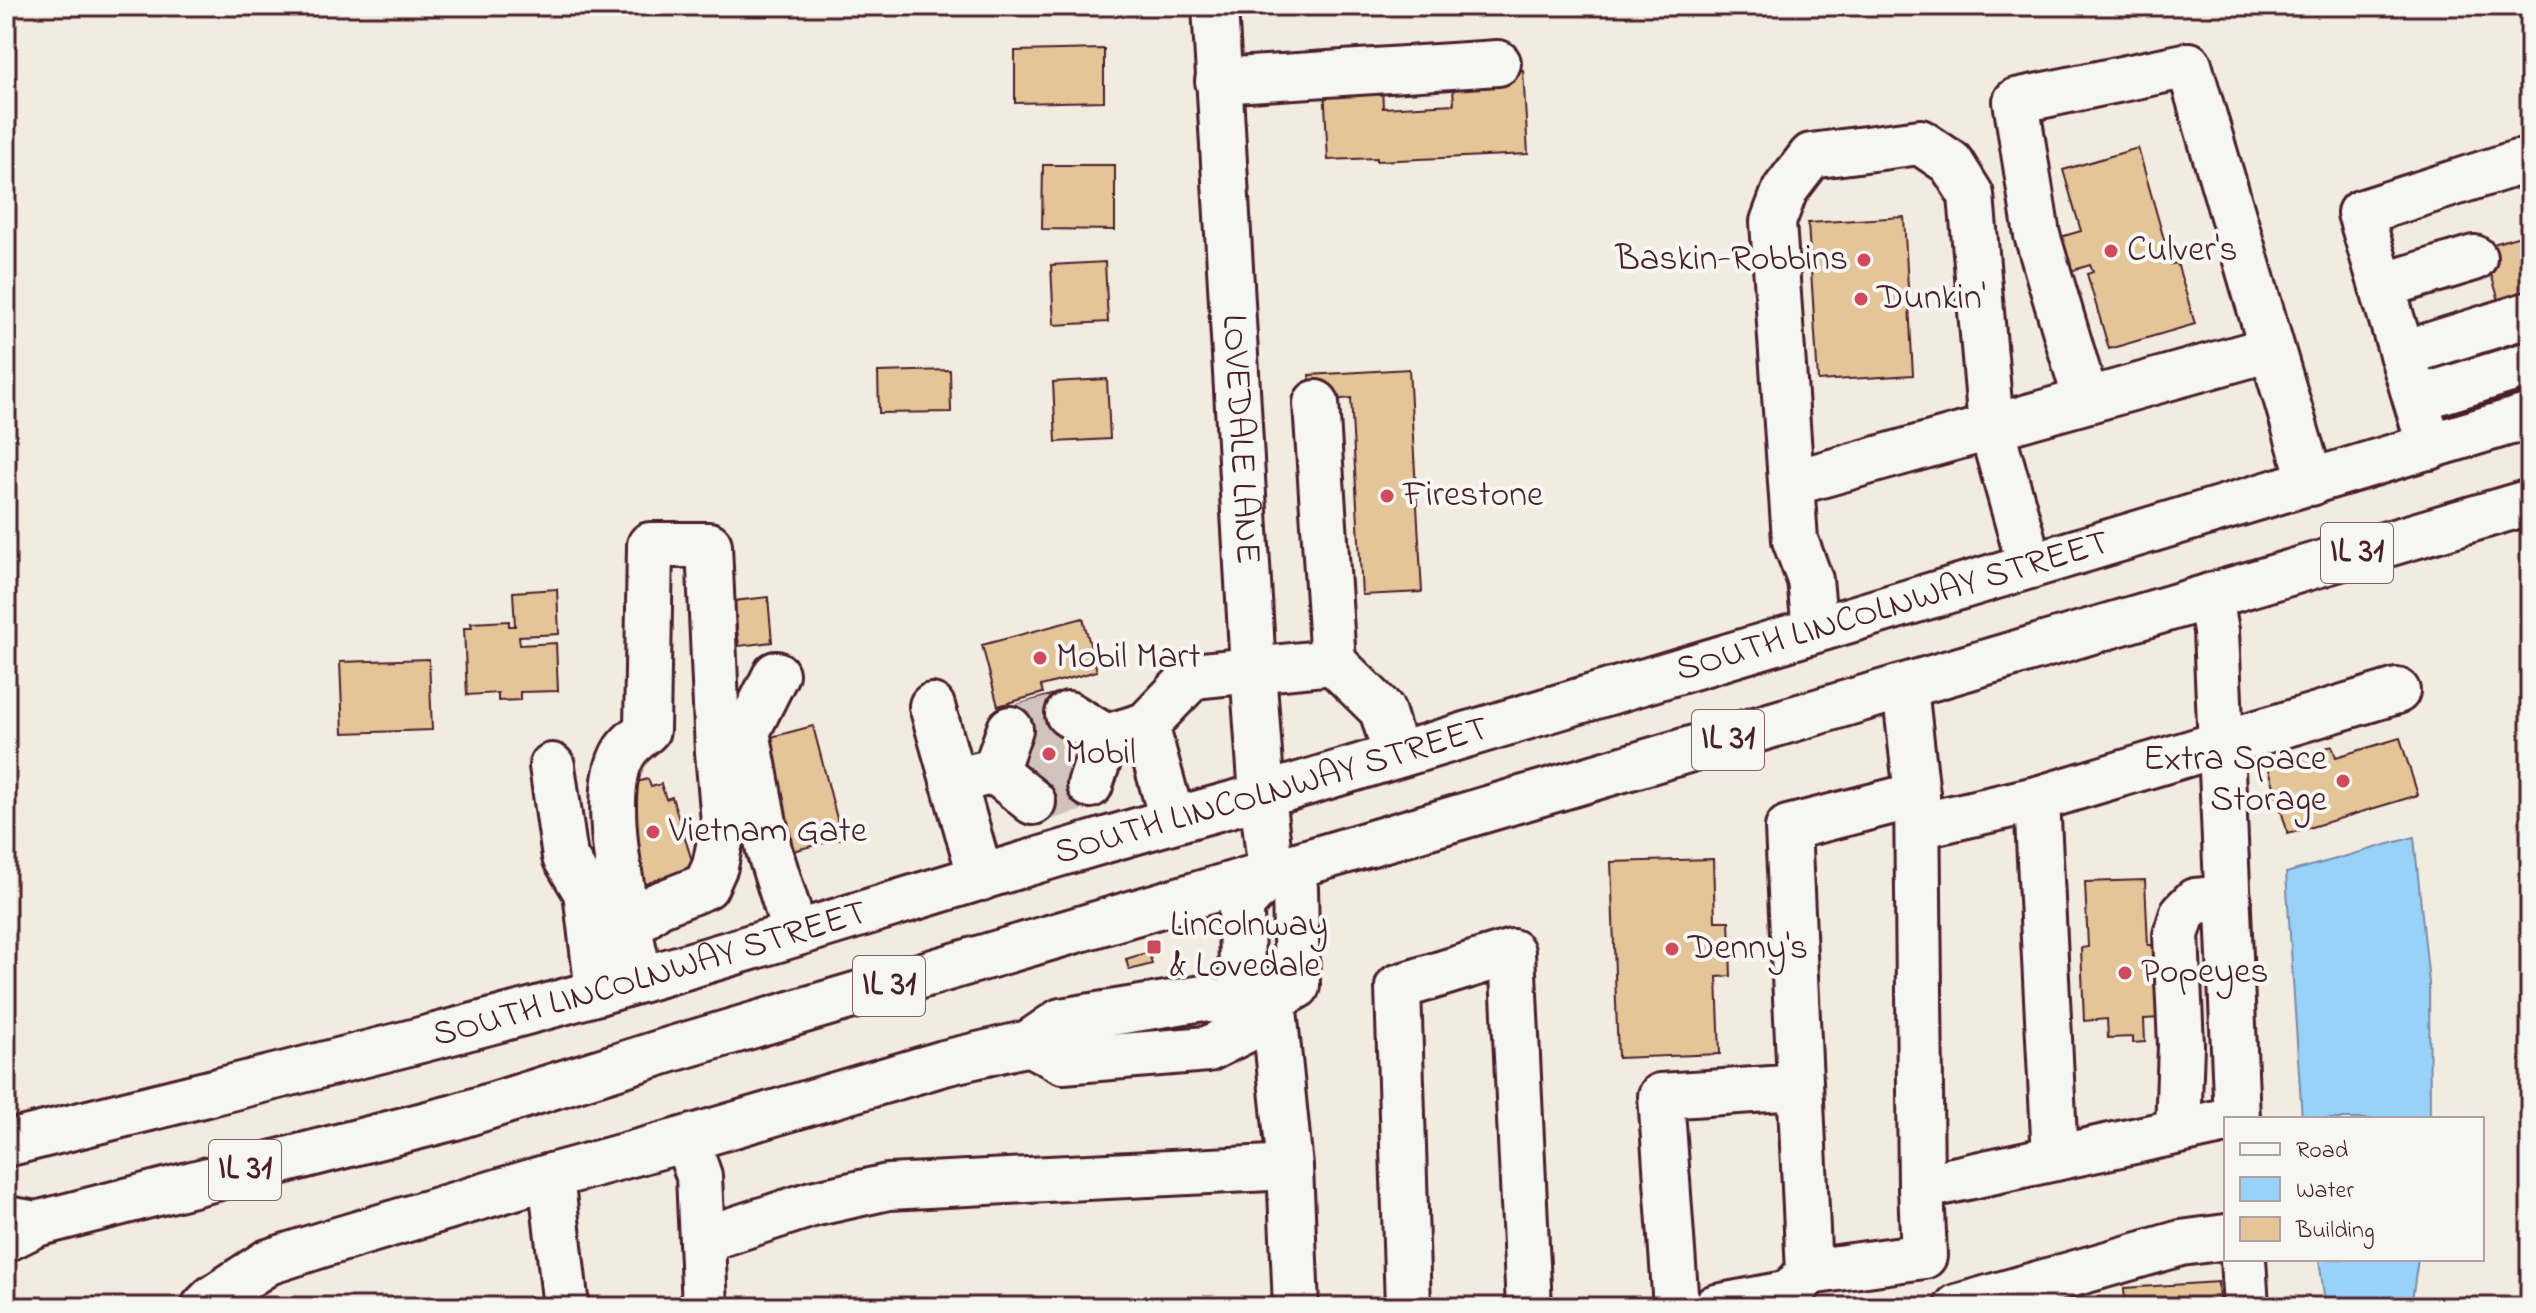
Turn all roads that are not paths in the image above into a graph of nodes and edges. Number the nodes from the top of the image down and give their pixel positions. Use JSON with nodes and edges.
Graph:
{"nodes":[{"id":1,"x":1215,"y":6,"type":"edge"},
{"id":2,"x":1498,"y":63,"type":"dead end"},
{"id":3,"x":1218,"y":81,"type":"junction"},
{"id":4,"x":2517,"y":163,"type":"dead end"},
{"id":5,"x":2474,"y":258,"type":"dead end"},
{"id":6,"x":2382,"y":286,"type":"junction"},
{"id":7,"x":2530,"y":314,"type":"edge"},
{"id":8,"x":2271,"y":349,"type":"junction"},
{"id":9,"x":2402,"y":354,"type":"junction"},
{"id":10,"x":2530,"y":364,"type":"edge"},
{"id":11,"x":2416,"y":399,"type":"junction"},
{"id":12,"x":2086,"y":400,"type":"junction"},
{"id":13,"x":1316,"y":403,"type":"dead end"},
{"id":14,"x":2530,"y":416,"type":"edge"},
{"id":15,"x":1991,"y":427,"type":"junction"},
{"id":16,"x":2430,"y":447,"type":"junction"},
{"id":17,"x":1792,"y":483,"type":"junction"},
{"id":18,"x":2311,"y":483,"type":"junction"},
{"id":19,"x":2530,"y":502,"type":"edge"},
{"id":20,"x":2030,"y":566,"type":"junction"},
{"id":21,"x":2210,"y":596,"type":"junction"},
{"id":22,"x":1815,"y":629,"type":"junction"},
{"id":23,"x":1333,"y":662,"type":"junction"},
{"id":24,"x":1253,"y":669,"type":"junction"},
{"id":25,"x":776,"y":674,"type":"dead end"},
{"id":26,"x":1905,"y":688,"type":"junction"},
{"id":27,"x":2397,"y":691,"type":"dead end"},
{"id":28,"x":932,"y":706,"type":"dead end"},
{"id":29,"x":2221,"y":743,"type":"junction"},
{"id":30,"x":1396,"y":755,"type":"junction"},
{"id":31,"x":552,"y":766,"type":"dead end"},
{"id":32,"x":1014,"y":766,"type":"tunnel mouth"},
{"id":33,"x":953,"y":781,"type":"junction"},
{"id":34,"x":1262,"y":796,"type":"junction"},
{"id":35,"x":2037,"y":799,"type":"junction"},
{"id":36,"x":1917,"y":810,"type":"junction"},
{"id":37,"x":1172,"y":819,"type":"junction"},
{"id":38,"x":1271,"y":873,"type":"junction"},
{"id":39,"x":981,"y":878,"type":"junction"},
{"id":40,"x":2228,"y":898,"type":"junction"},
{"id":41,"x":629,"y":927,"type":"junction"},
{"id":42,"x":795,"y":933,"type":"junction"},
{"id":43,"x":640,"y":980,"type":"junction"},
{"id":44,"x":598,"y":992,"type":"junction"},
{"id":45,"x":1274,"y":1008,"type":"junction"},
{"id":46,"x":1800,"y":1087,"type":"junction"},
{"id":47,"x":2236,"y":1117,"type":"edge"},
{"id":48,"x":2224,"y":1121,"type":"edge"},
{"id":49,"x":2178,"y":1131,"type":"junction"},
{"id":50,"x":686,"y":1139,"type":"junction"},
{"id":51,"x":6,"y":1144,"type":"edge"},
{"id":52,"x":2055,"y":1158,"type":"junction"},
{"id":53,"x":1290,"y":1167,"type":"junction"},
{"id":54,"x":551,"y":1176,"type":"junction"},
{"id":55,"x":1921,"y":1187,"type":"junction"},
{"id":56,"x":16,"y":1228,"type":"edge"},
{"id":57,"x":2224,"y":1237,"type":"edge"},
{"id":58,"x":702,"y":1240,"type":"junction"},
{"id":59,"x":2243,"y":1261,"type":"edge"},
{"id":60,"x":1809,"y":1272,"type":"junction"},
{"id":61,"x":204,"y":1307,"type":"edge"},
{"id":62,"x":566,"y":1307,"type":"edge"},
{"id":63,"x":705,"y":1307,"type":"edge"},
{"id":64,"x":1296,"y":1307,"type":"edge"},
{"id":65,"x":1408,"y":1307,"type":"edge"},
{"id":66,"x":1529,"y":1307,"type":"edge"},
{"id":67,"x":1676,"y":1307,"type":"edge"},
{"id":68,"x":1716,"y":1307,"type":"edge"},
{"id":69,"x":1957,"y":1307,"type":"edge"},
{"id":70,"x":2246,"y":1307,"type":"edge"}],
"edges":[{"from":1,"to":3,"type":"main road","name":"LOVEDALE LANE"},
{"from":2,"to":3,"type":"main road"},
{"from":3,"to":24,"type":"main road","name":"LOVEDALE LANE"},
{"from":4,"to":6,"type":"main road"},
{"from":5,"to":6,"type":"main road"},
{"from":6,"to":9,"type":"main road"},
{"from":7,"to":9,"type":"main road"},
{"from":8,"to":12,"type":"main road"},
{"from":8,"to":12,"type":"main road"},
{"from":8,"to":18,"type":"main road"},
{"from":9,"to":11,"type":"main road"},
{"from":10,"to":11,"type":"main road"},
{"from":11,"to":16,"type":"main road"},
{"from":12,"to":15,"type":"main road"},
{"from":13,"to":23,"type":"main road"},
{"from":14,"to":16,"type":"main road","name":"SOUTH LINCOLNWAY STREET"},
{"from":15,"to":17,"type":"main road"},
{"from":15,"to":17,"type":"main road"},
{"from":15,"to":20,"type":"main road"},
{"from":16,"to":18,"type":"main road","name":"SOUTH LINCOLNWAY STREET"},
{"from":17,"to":22,"type":"main road"},
{"from":18,"to":20,"type":"main road","name":"SOUTH LINCOLNWAY STREET"},
{"from":19,"to":21,"type":"main road","number":"IL 31"},
{"from":20,"to":22,"type":"main road","name":"SOUTH LINCOLNWAY STREET"},
{"from":21,"to":26,"type":"main road","number":"IL 31"},
{"from":21,"to":29,"type":"main road"},
{"from":22,"to":30,"type":"main road","name":"SOUTH LINCOLNWAY STREET"},
{"from":23,"to":24,"type":"main road"},
{"from":23,"to":30,"type":"main road"},
{"from":24,"to":34,"type":"main road","name":"LOVEDALE LANE"},
{"from":24,"to":37,"type":"main road"},
{"from":25,"to":42,"type":"main road"},
{"from":26,"to":36,"type":"main road"},
{"from":26,"to":38,"type":"main road","number":"IL 31"},
{"from":27,"to":29,"type":"main road"},
{"from":28,"to":33,"type":"main road"},
{"from":29,"to":35,"type":"main road"},
{"from":29,"to":40,"type":"main road"},
{"from":30,"to":34,"type":"main road","name":"SOUTH LINCOLNWAY STREET"},
{"from":31,"to":44,"type":"main road"},
{"from":32,"to":33,"type":"main road"},
{"from":33,"to":39,"type":"main road"},
{"from":34,"to":37,"type":"main road","name":"SOUTH LINCOLNWAY STREET"},
{"from":34,"to":38,"type":"main road","name":"LOVEDALE LANE"},
{"from":35,"to":36,"type":"main road"},
{"from":35,"to":52,"type":"main road"},
{"from":36,"to":46,"type":"main road"},
{"from":36,"to":55,"type":"main road"},
{"from":37,"to":39,"type":"main road","name":"SOUTH LINCOLNWAY STREET"},
{"from":38,"to":45,"type":"main road"},
{"from":38,"to":56,"type":"main road","number":"IL 31"},
{"from":39,"to":42,"type":"main road","name":"SOUTH LINCOLNWAY STREET"},
{"from":40,"to":47,"type":"main road"},
{"from":40,"to":49,"type":"main road"},
{"from":41,"to":41,"type":"main road"},
{"from":41,"to":43,"type":"main road"},
{"from":42,"to":43,"type":"main road","name":"SOUTH LINCOLNWAY STREET"},
{"from":43,"to":44,"type":"main road","name":"SOUTH LINCOLNWAY STREET"},
{"from":44,"to":51,"type":"main road","name":"SOUTH LINCOLNWAY STREET"},
{"from":45,"to":50,"type":"main road"},
{"from":45,"to":53,"type":"main road"},
{"from":46,"to":60,"type":"main road"},
{"from":46,"to":67,"type":"main road"},
{"from":48,"to":49,"type":"main road"},
{"from":49,"to":52,"type":"main road"},
{"from":50,"to":54,"type":"main road"},
{"from":50,"to":58,"type":"main road"},
{"from":52,"to":55,"type":"main road"},
{"from":53,"to":58,"type":"main road"},
{"from":53,"to":64,"type":"main road"},
{"from":54,"to":61,"type":"main road"},
{"from":54,"to":62,"type":"main road"},
{"from":55,"to":60,"type":"main road"},
{"from":57,"to":69,"type":"main road"},
{"from":58,"to":63,"type":"main road"},
{"from":59,"to":70,"type":"main road"},
{"from":60,"to":68,"type":"main road"},
{"from":65,"to":66,"type":"main road"}]}
